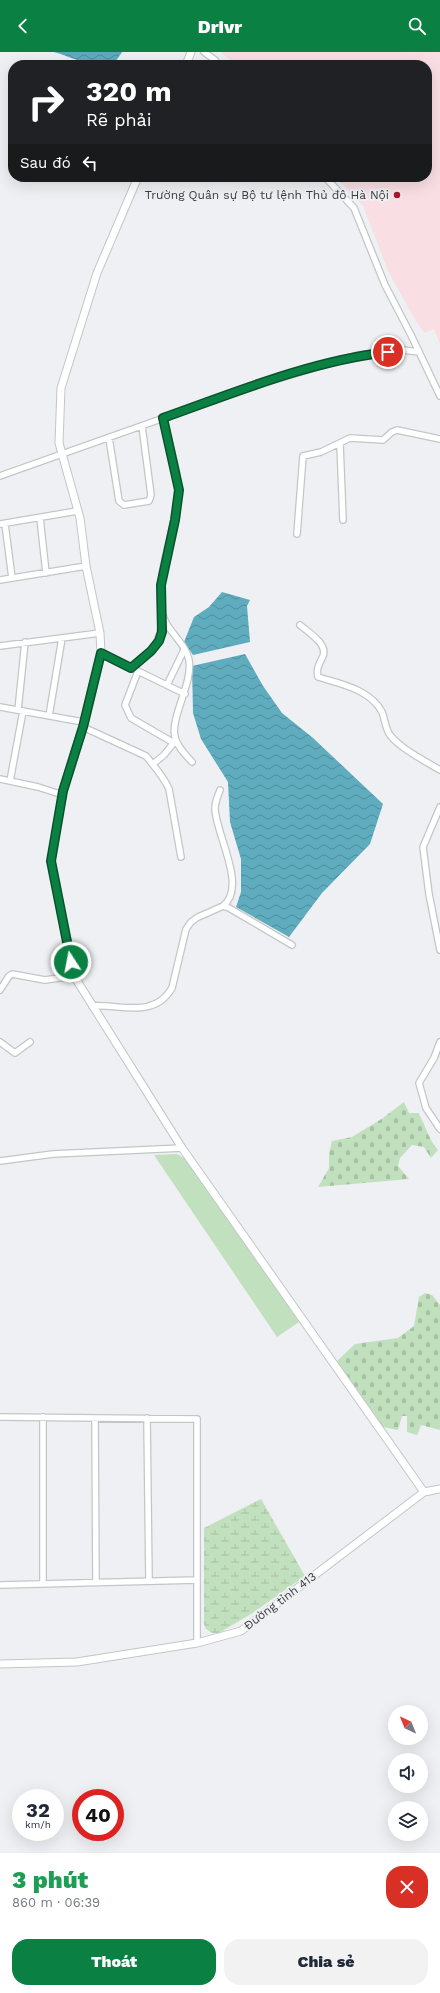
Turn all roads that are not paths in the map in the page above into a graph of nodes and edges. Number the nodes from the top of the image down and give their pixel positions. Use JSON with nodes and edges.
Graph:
{"nodes":[{"id":1,"x":204,"y":52,"type":"edge"},
{"id":2,"x":215,"y":60,"type":"edge"},
{"id":3,"x":136,"y":182,"type":"edge"},
{"id":4,"x":330,"y":182,"type":"edge"},
{"id":5,"x":419,"y":352,"type":"junction"},
{"id":6,"x":440,"y":396,"type":"edge"},
{"id":7,"x":163,"y":418,"type":"junction"},
{"id":8,"x":142,"y":426,"type":"junction"},
{"id":9,"x":109,"y":438,"type":"junction"},
{"id":10,"x":440,"y":439,"type":"edge"},
{"id":11,"x":340,"y":444,"type":"junction"},
{"id":12,"x":61,"y":455,"type":"junction"},
{"id":13,"x":0,"y":476,"type":"edge"},
{"id":14,"x":77,"y":511,"type":"junction"},
{"id":15,"x":40,"y":518,"type":"junction"},
{"id":16,"x":343,"y":520,"type":"dead end"},
{"id":17,"x":3,"y":524,"type":"edge"},
{"id":18,"x":297,"y":534,"type":"dead end"},
{"id":19,"x":86,"y":566,"type":"junction"},
{"id":20,"x":46,"y":573,"type":"junction"},
{"id":21,"x":12,"y":578,"type":"junction"},
{"id":22,"x":0,"y":580,"type":"edge"},
{"id":23,"x":163,"y":617,"type":"junction"},
{"id":24,"x":300,"y":625,"type":"dead end"},
{"id":25,"x":100,"y":633,"type":"junction"},
{"id":26,"x":62,"y":638,"type":"junction"},
{"id":27,"x":25,"y":642,"type":"junction"},
{"id":28,"x":0,"y":646,"type":"edge"},
{"id":29,"x":184,"y":650,"type":"junction"},
{"id":30,"x":101,"y":653,"type":"junction"},
{"id":31,"x":131,"y":668,"type":"junction"},
{"id":32,"x":138,"y":671,"type":"junction"},
{"id":33,"x":167,"y":685,"type":"junction"},
{"id":34,"x":185,"y":694,"type":"junction"},
{"id":35,"x":0,"y":707,"type":"edge"},
{"id":36,"x":20,"y":710,"type":"junction"},
{"id":37,"x":49,"y":716,"type":"junction"},
{"id":38,"x":83,"y":724,"type":"junction"},
{"id":39,"x":175,"y":742,"type":"junction"},
{"id":40,"x":192,"y":762,"type":"dead end"},
{"id":41,"x":153,"y":764,"type":"junction"},
{"id":42,"x":440,"y":770,"type":"edge"},
{"id":43,"x":0,"y":780,"type":"edge"},
{"id":44,"x":10,"y":781,"type":"junction"},
{"id":45,"x":220,"y":790,"type":"dead end"},
{"id":46,"x":63,"y":794,"type":"junction"},
{"id":47,"x":440,"y":807,"type":"edge"},
{"id":48,"x":181,"y":857,"type":"dead end"},
{"id":49,"x":223,"y":906,"type":"junction"},
{"id":50,"x":292,"y":945,"type":"dead end"},
{"id":51,"x":440,"y":950,"type":"edge"},
{"id":52,"x":74,"y":976,"type":"junction"},
{"id":53,"x":0,"y":990,"type":"edge"},
{"id":54,"x":92,"y":1006,"type":"junction"},
{"id":55,"x":0,"y":1042,"type":"edge"},
{"id":56,"x":30,"y":1042,"type":"dead end"},
{"id":57,"x":440,"y":1042,"type":"edge"},
{"id":58,"x":440,"y":1129,"type":"edge"},
{"id":59,"x":182,"y":1148,"type":"junction"},
{"id":60,"x":0,"y":1161,"type":"edge"},
{"id":61,"x":0,"y":1417,"type":"edge"},
{"id":62,"x":43,"y":1417,"type":"junction"},
{"id":63,"x":95,"y":1418,"type":"junction"},
{"id":64,"x":147,"y":1418,"type":"junction"},
{"id":65,"x":440,"y":1489,"type":"edge"},
{"id":66,"x":424,"y":1492,"type":"junction"},
{"id":67,"x":197,"y":1580,"type":"junction"},
{"id":68,"x":149,"y":1581,"type":"junction"},
{"id":69,"x":96,"y":1582,"type":"junction"},
{"id":70,"x":43,"y":1584,"type":"junction"},
{"id":71,"x":0,"y":1585,"type":"edge"},
{"id":72,"x":197,"y":1643,"type":"junction"},
{"id":73,"x":0,"y":1664,"type":"edge"}],
"edges":[{"from":1,"to":2,"type":"street"},
{"from":3,"to":12,"type":"street"},
{"from":4,"to":5,"type":"street"},
{"from":5,"to":6,"type":"street"},
{"from":5,"to":7,"type":"street"},
{"from":7,"to":8,"type":"street"},
{"from":7,"to":23,"type":"street"},
{"from":8,"to":9,"type":"street"},
{"from":8,"to":9,"type":"street"},
{"from":9,"to":12,"type":"street"},
{"from":10,"to":11,"type":"street"},
{"from":11,"to":16,"type":"street"},
{"from":11,"to":18,"type":"street"},
{"from":12,"to":13,"type":"street"},
{"from":12,"to":14,"type":"street"},
{"from":14,"to":15,"type":"street"},
{"from":14,"to":19,"type":"street"},
{"from":15,"to":17,"type":"street"},
{"from":15,"to":20,"type":"street"},
{"from":17,"to":21,"type":"street"},
{"from":19,"to":20,"type":"street"},
{"from":19,"to":25,"type":"street"},
{"from":20,"to":21,"type":"street"},
{"from":21,"to":22,"type":"street"},
{"from":23,"to":29,"type":"street"},
{"from":23,"to":31,"type":"street"},
{"from":24,"to":42,"type":"street"},
{"from":25,"to":26,"type":"street"},
{"from":25,"to":30,"type":"street"},
{"from":26,"to":27,"type":"street"},
{"from":26,"to":37,"type":"street"},
{"from":27,"to":28,"type":"street"},
{"from":27,"to":36,"type":"street"},
{"from":29,"to":33,"type":"street"},
{"from":29,"to":34,"type":"street"},
{"from":30,"to":31,"type":"street"},
{"from":30,"to":38,"type":"street"},
{"from":31,"to":32,"type":"street"},
{"from":32,"to":33,"type":"street"},
{"from":32,"to":39,"type":"street"},
{"from":33,"to":34,"type":"street"},
{"from":34,"to":39,"type":"street"},
{"from":35,"to":36,"type":"street"},
{"from":36,"to":37,"type":"street"},
{"from":36,"to":44,"type":"street"},
{"from":37,"to":38,"type":"street"},
{"from":38,"to":41,"type":"street"},
{"from":38,"to":46,"type":"street"},
{"from":39,"to":40,"type":"street"},
{"from":39,"to":41,"type":"street"},
{"from":41,"to":48,"type":"street"},
{"from":43,"to":44,"type":"street"},
{"from":44,"to":46,"type":"street"},
{"from":45,"to":49,"type":"street"},
{"from":46,"to":52,"type":"street"},
{"from":47,"to":51,"type":"street"},
{"from":49,"to":50,"type":"street"},
{"from":49,"to":54,"type":"street"},
{"from":52,"to":53,"type":"street"},
{"from":52,"to":54,"type":"street"},
{"from":54,"to":59,"type":"street"},
{"from":55,"to":56,"type":"street"},
{"from":57,"to":58,"type":"street"},
{"from":59,"to":60,"type":"street"},
{"from":59,"to":66,"type":"street"},
{"from":61,"to":62,"type":"street"},
{"from":62,"to":63,"type":"street"},
{"from":62,"to":70,"type":"street"},
{"from":63,"to":64,"type":"street"},
{"from":63,"to":69,"type":"street"},
{"from":64,"to":67,"type":"street"},
{"from":64,"to":68,"type":"street"},
{"from":65,"to":66,"type":"street","name":"Đường tỉnh 413"},
{"from":66,"to":72,"type":"street","name":"Đường tỉnh 413"},
{"from":67,"to":68,"type":"street"},
{"from":67,"to":72,"type":"street"},
{"from":68,"to":69,"type":"street"},
{"from":69,"to":70,"type":"street"},
{"from":70,"to":71,"type":"street"},
{"from":72,"to":73,"type":"street","name":"Đường tỉnh 413"}]}
